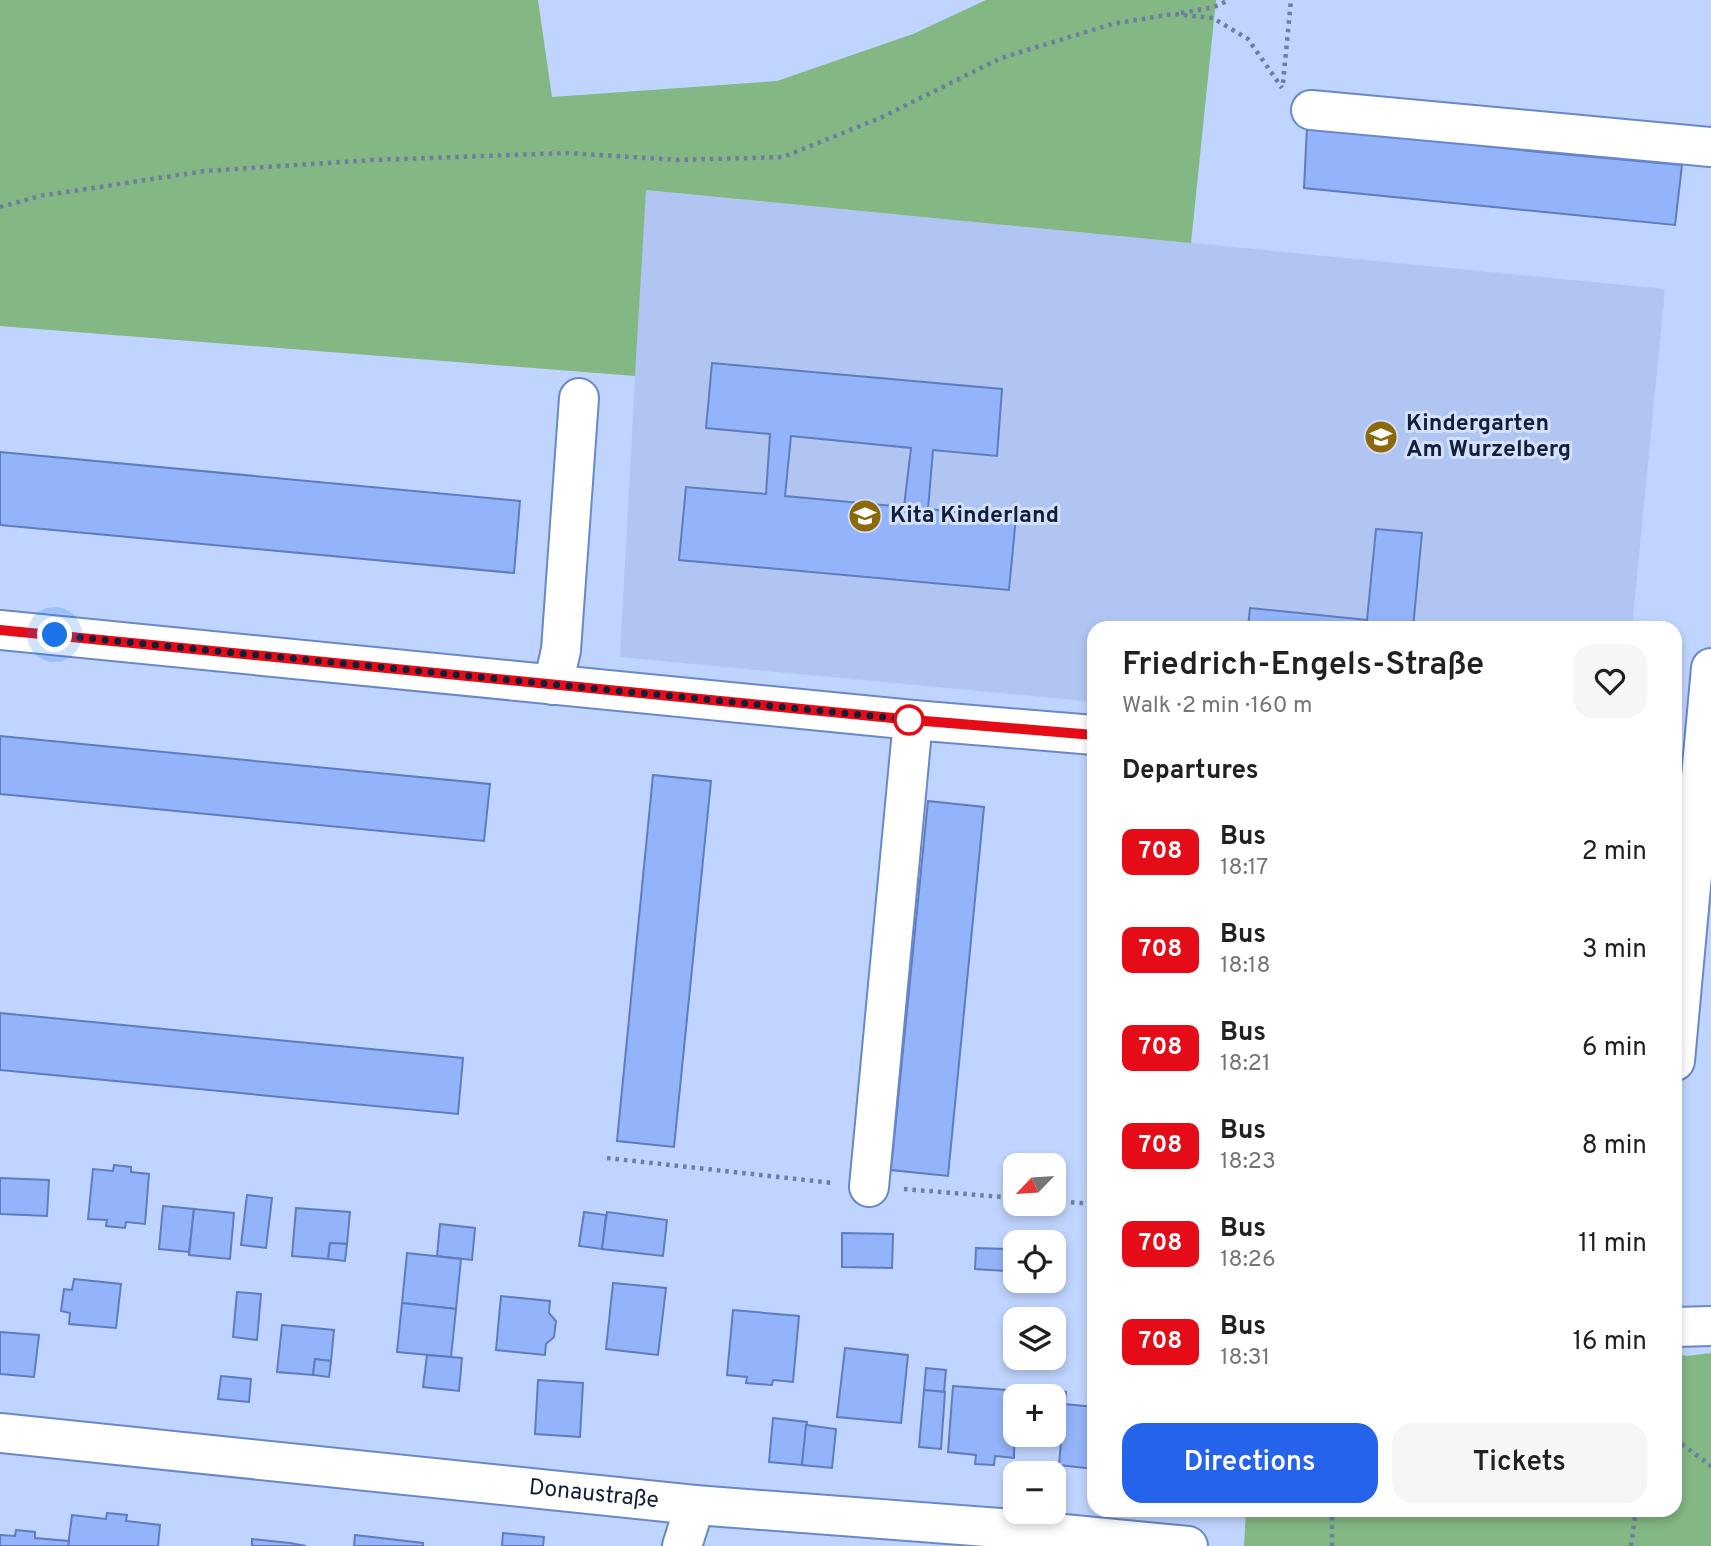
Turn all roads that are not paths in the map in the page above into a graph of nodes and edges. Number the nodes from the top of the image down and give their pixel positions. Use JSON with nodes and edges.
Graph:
{"nodes":[{"id":1,"x":1297,"y":99,"type":"road end"},
{"id":2,"x":1711,"y":147,"type":"edge"},
{"id":3,"x":579,"y":398,"type":"dead end"},
{"id":4,"x":0,"y":630,"type":"edge"},
{"id":5,"x":1711,"y":668,"type":"edge"},
{"id":6,"x":553,"y":684,"type":"junction"},
{"id":7,"x":913,"y":720,"type":"junction"},
{"id":8,"x":1087,"y":734,"type":"edge"},
{"id":9,"x":1687,"y":791,"type":"edge"},
{"id":10,"x":1682,"y":904,"type":"edge"},
{"id":11,"x":869,"y":1186,"type":"road end"},
{"id":12,"x":1711,"y":1326,"type":"edge"},
{"id":13,"x":1682,"y":1327,"type":"edge"},
{"id":14,"x":0,"y":1433,"type":"edge"},
{"id":15,"x":695,"y":1505,"type":"junction"},
{"id":16,"x":682,"y":1546,"type":"edge"},
{"id":17,"x":1188,"y":1546,"type":"edge"}],
"edges":[{"from":1,"to":2,"type":"street"},
{"from":3,"to":6,"type":"street"},
{"from":4,"to":6,"type":"street"},
{"from":5,"to":9,"type":"street"},
{"from":6,"to":7,"type":"street"},
{"from":7,"to":8,"type":"street"},
{"from":7,"to":11,"type":"street"},
{"from":9,"to":10,"type":"street"},
{"from":12,"to":13,"type":"street"},
{"from":14,"to":15,"type":"street","name":"Donaustraße"},
{"from":15,"to":16,"type":"street"},
{"from":15,"to":17,"type":"street","name":"Donaustraße"}]}
